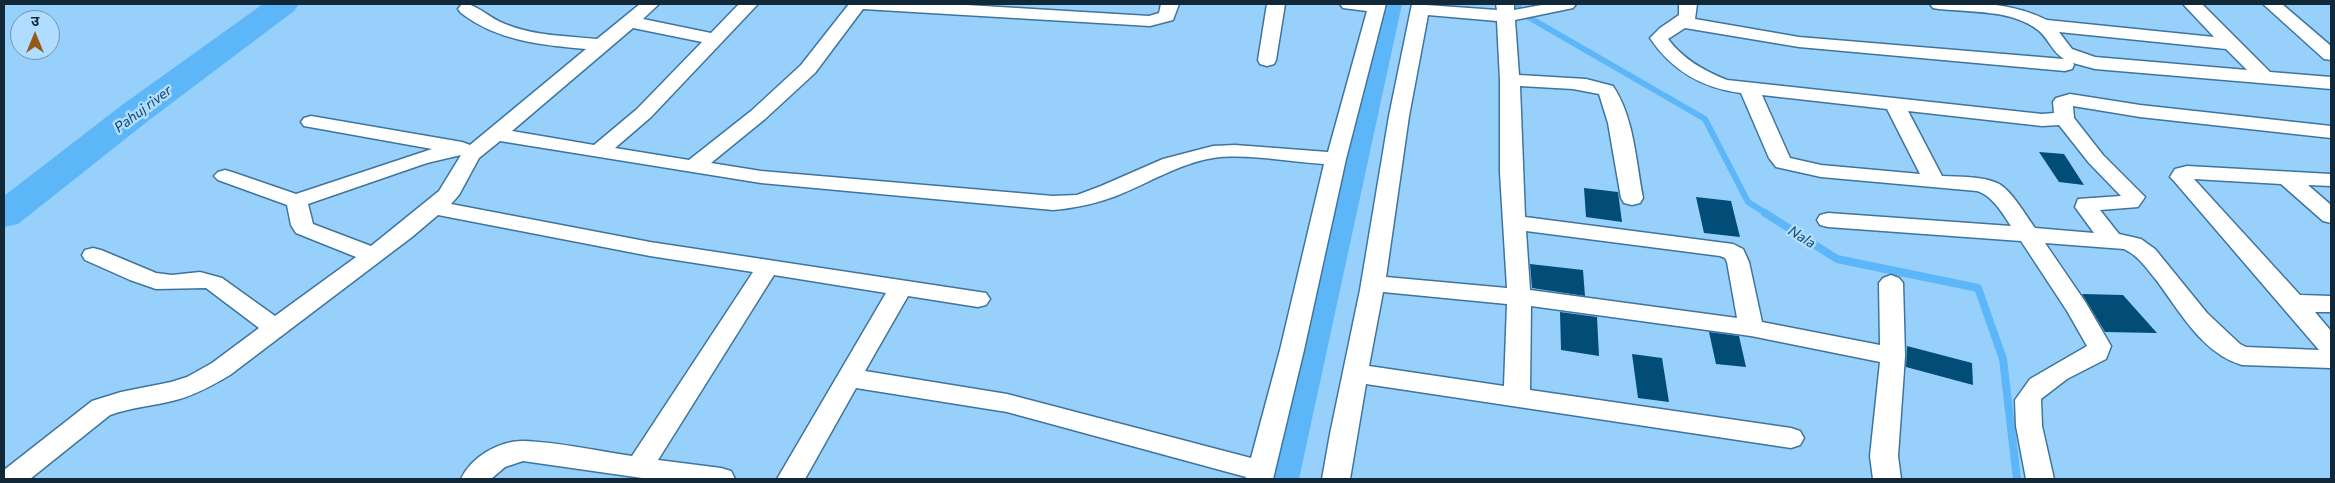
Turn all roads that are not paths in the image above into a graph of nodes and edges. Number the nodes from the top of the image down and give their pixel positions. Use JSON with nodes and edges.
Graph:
{"nodes":[{"id":1,"x":650,"y":4,"type":"edge"},
{"id":2,"x":750,"y":4,"type":"edge"},
{"id":3,"x":858,"y":4,"type":"edge"},
{"id":4,"x":866,"y":4,"type":"edge"},
{"id":5,"x":1170,"y":4,"type":"edge"},
{"id":6,"x":1276,"y":4,"type":"edge"},
{"id":7,"x":1349,"y":4,"type":"edge"},
{"id":8,"x":1567,"y":4,"type":"edge"},
{"id":9,"x":1939,"y":4,"type":"edge"},
{"id":10,"x":2192,"y":4,"type":"edge"},
{"id":11,"x":2272,"y":4,"type":"edge"},
{"id":12,"x":1376,"y":5,"type":"edge"},
{"id":13,"x":932,"y":6,"type":"edge"},
{"id":14,"x":1421,"y":6,"type":"edge"},
{"id":15,"x":1997,"y":7,"type":"edge"},
{"id":16,"x":1011,"y":8,"type":"edge"},
{"id":17,"x":468,"y":9,"type":"dead end"},
{"id":18,"x":1514,"y":12,"type":"edge"},
{"id":19,"x":1686,"y":13,"type":"edge"},
{"id":20,"x":630,"y":22,"type":"junction"},
{"id":21,"x":2043,"y":25,"type":"junction"},
{"id":22,"x":714,"y":39,"type":"junction"},
{"id":23,"x":2232,"y":44,"type":"junction"},
{"id":24,"x":603,"y":45,"type":"junction"},
{"id":25,"x":2331,"y":55,"type":"edge"},
{"id":26,"x":2065,"y":59,"type":"junction"},
{"id":27,"x":1267,"y":60,"type":"dead end"},
{"id":28,"x":2263,"y":76,"type":"junction"},
{"id":29,"x":1510,"y":80,"type":"junction"},
{"id":30,"x":2331,"y":83,"type":"edge"},
{"id":31,"x":1750,"y":90,"type":"junction"},
{"id":32,"x":1895,"y":105,"type":"junction"},
{"id":33,"x":2067,"y":109,"type":"junction"},
{"id":34,"x":311,"y":122,"type":"dead end"},
{"id":35,"x":2331,"y":132,"type":"edge"},
{"id":36,"x":496,"y":134,"type":"junction"},
{"id":37,"x":469,"y":150,"type":"junction"},
{"id":38,"x":598,"y":152,"type":"junction"},
{"id":39,"x":1336,"y":159,"type":"junction"},
{"id":40,"x":693,"y":168,"type":"junction"},
{"id":41,"x":225,"y":176,"type":"dead end"},
{"id":42,"x":2285,"y":176,"type":"junction"},
{"id":43,"x":1934,"y":180,"type":"junction"},
{"id":44,"x":2331,"y":180,"type":"edge"},
{"id":45,"x":1632,"y":198,"type":"dead end"},
{"id":46,"x":296,"y":201,"type":"junction"},
{"id":47,"x":433,"y":207,"type":"junction"},
{"id":48,"x":2331,"y":216,"type":"edge"},
{"id":49,"x":1828,"y":220,"type":"dead end"},
{"id":50,"x":1514,"y":223,"type":"junction"},
{"id":51,"x":2027,"y":235,"type":"junction"},
{"id":52,"x":2112,"y":241,"type":"junction"},
{"id":53,"x":92,"y":255,"type":"dead end"},
{"id":54,"x":373,"y":255,"type":"junction"},
{"id":55,"x":768,"y":267,"type":"junction"},
{"id":56,"x":1373,"y":283,"type":"junction"},
{"id":57,"x":1891,"y":283,"type":"dead end"},
{"id":58,"x":901,"y":287,"type":"junction"},
{"id":59,"x":1519,"y":298,"type":"junction"},
{"id":60,"x":978,"y":299,"type":"dead end"},
{"id":61,"x":2294,"y":303,"type":"junction"},
{"id":62,"x":2331,"y":304,"type":"edge"},
{"id":63,"x":275,"y":328,"type":"junction"},
{"id":64,"x":1751,"y":328,"type":"junction"},
{"id":65,"x":2331,"y":348,"type":"edge"},
{"id":66,"x":1893,"y":356,"type":"junction"},
{"id":67,"x":2331,"y":359,"type":"edge"},
{"id":68,"x":1355,"y":373,"type":"junction"},
{"id":69,"x":849,"y":378,"type":"junction"},
{"id":70,"x":1517,"y":397,"type":"junction"},
{"id":71,"x":1791,"y":438,"type":"dead end"},
{"id":72,"x":639,"y":467,"type":"junction"},
{"id":73,"x":1260,"y":475,"type":"edge"},
{"id":74,"x":12,"y":479,"type":"edge"},
{"id":75,"x":475,"y":479,"type":"edge"},
{"id":76,"x":721,"y":479,"type":"edge"},
{"id":77,"x":791,"y":479,"type":"edge"},
{"id":78,"x":1336,"y":479,"type":"edge"},
{"id":79,"x":1887,"y":479,"type":"edge"},
{"id":80,"x":2040,"y":479,"type":"edge"}],
"edges":[{"from":1,"to":20,"type":"street"},
{"from":2,"to":22,"type":"street"},
{"from":3,"to":40,"type":"street"},
{"from":4,"to":13,"type":"street"},
{"from":5,"to":16,"type":"street"},
{"from":6,"to":27,"type":"street"},
{"from":7,"to":12,"type":"street"},
{"from":8,"to":18,"type":"street"},
{"from":9,"to":15,"type":"street"},
{"from":10,"to":23,"type":"street"},
{"from":11,"to":25,"type":"street"},
{"from":12,"to":39,"type":"street"},
{"from":13,"to":16,"type":"street"},
{"from":14,"to":18,"type":"street"},
{"from":14,"to":56,"type":"street"},
{"from":15,"to":21,"type":"street"},
{"from":17,"to":24,"type":"street"},
{"from":18,"to":29,"type":"street"},
{"from":19,"to":26,"type":"street"},
{"from":19,"to":31,"type":"street"},
{"from":20,"to":22,"type":"street"},
{"from":20,"to":24,"type":"street"},
{"from":21,"to":23,"type":"street"},
{"from":21,"to":26,"type":"street"},
{"from":22,"to":38,"type":"street"},
{"from":23,"to":28,"type":"street"},
{"from":24,"to":36,"type":"street"},
{"from":26,"to":28,"type":"street"},
{"from":26,"to":33,"type":"street"},
{"from":28,"to":30,"type":"street"},
{"from":29,"to":45,"type":"street"},
{"from":29,"to":50,"type":"street"},
{"from":31,"to":32,"type":"street"},
{"from":31,"to":43,"type":"street"},
{"from":32,"to":33,"type":"street"},
{"from":32,"to":43,"type":"street"},
{"from":33,"to":35,"type":"street"},
{"from":33,"to":52,"type":"street"},
{"from":34,"to":37,"type":"street"},
{"from":36,"to":37,"type":"street"},
{"from":36,"to":38,"type":"street"},
{"from":37,"to":46,"type":"street"},
{"from":37,"to":47,"type":"street"},
{"from":38,"to":40,"type":"street"},
{"from":39,"to":40,"type":"street"},
{"from":39,"to":73,"type":"street"},
{"from":41,"to":46,"type":"street"},
{"from":42,"to":44,"type":"street"},
{"from":42,"to":48,"type":"street"},
{"from":42,"to":61,"type":"street"},
{"from":43,"to":51,"type":"street"},
{"from":46,"to":54,"type":"street"},
{"from":47,"to":54,"type":"street"},
{"from":47,"to":55,"type":"street"},
{"from":49,"to":51,"type":"street"},
{"from":50,"to":59,"type":"street"},
{"from":50,"to":64,"type":"street"},
{"from":51,"to":52,"type":"street"},
{"from":51,"to":80,"type":"street"},
{"from":52,"to":67,"type":"street"},
{"from":53,"to":63,"type":"street"},
{"from":54,"to":63,"type":"street"},
{"from":55,"to":58,"type":"street"},
{"from":55,"to":72,"type":"street"},
{"from":56,"to":59,"type":"street"},
{"from":56,"to":68,"type":"street"},
{"from":57,"to":66,"type":"street"},
{"from":58,"to":60,"type":"street"},
{"from":58,"to":69,"type":"street"},
{"from":59,"to":64,"type":"street"},
{"from":59,"to":70,"type":"street"},
{"from":61,"to":62,"type":"street"},
{"from":61,"to":65,"type":"street"},
{"from":63,"to":74,"type":"street"},
{"from":64,"to":66,"type":"street"},
{"from":66,"to":79,"type":"street"},
{"from":68,"to":70,"type":"street"},
{"from":68,"to":78,"type":"street"},
{"from":69,"to":73,"type":"street"},
{"from":69,"to":77,"type":"street"},
{"from":70,"to":71,"type":"street"},
{"from":72,"to":75,"type":"street"},
{"from":72,"to":76,"type":"street"}]}
